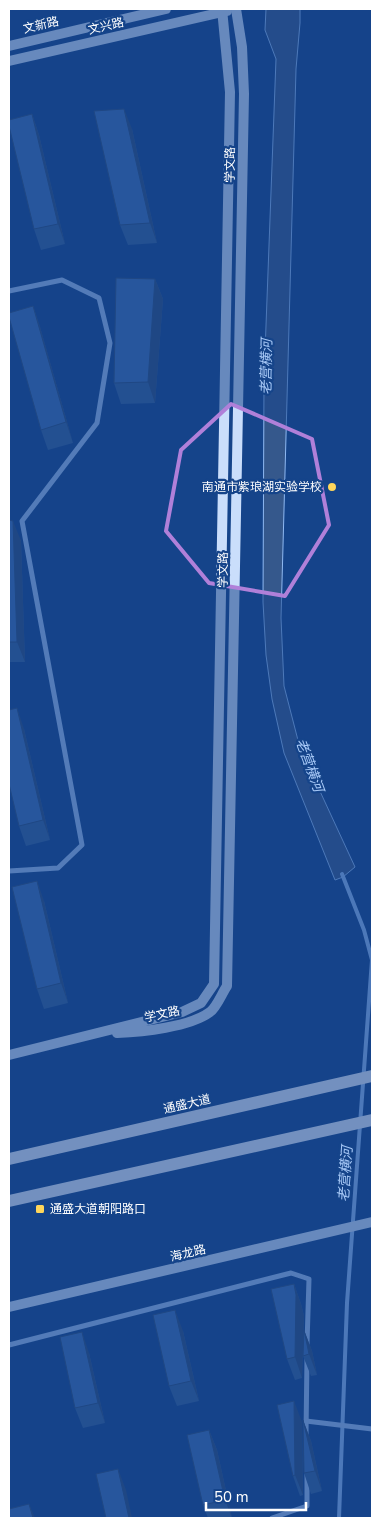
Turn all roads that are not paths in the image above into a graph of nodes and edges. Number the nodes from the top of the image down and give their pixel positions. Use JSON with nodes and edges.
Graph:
{"nodes":[{"id":1,"x":166,"y":9,"type":"edge"},
{"id":2,"x":237,"y":9,"type":"edge"},
{"id":3,"x":222,"y":10,"type":"edge"},
{"id":4,"x":9,"y":46,"type":"edge"},
{"id":5,"x":9,"y":61,"type":"edge"},
{"id":6,"x":9,"y":291,"type":"edge"},
{"id":7,"x":9,"y":871,"type":"edge"},
{"id":8,"x":98,"y":1034,"type":"junction"},
{"id":9,"x":9,"y":1055,"type":"edge"},
{"id":10,"x":372,"y":1076,"type":"edge"},
{"id":11,"x":372,"y":1120,"type":"edge"},
{"id":12,"x":9,"y":1159,"type":"edge"},
{"id":13,"x":9,"y":1202,"type":"edge"},
{"id":14,"x":372,"y":1222,"type":"edge"},
{"id":15,"x":9,"y":1307,"type":"edge"},
{"id":16,"x":9,"y":1345,"type":"edge"},
{"id":17,"x":306,"y":1422,"type":"junction"},
{"id":18,"x":372,"y":1429,"type":"edge"},
{"id":19,"x":306,"y":1440,"type":"edge"},
{"id":20,"x":307,"y":1469,"type":"edge"},
{"id":21,"x":272,"y":1518,"type":"edge"}],
"edges":[{"from":1,"to":4,"type":"street","name":"文新路"},
{"from":2,"to":3,"type":"street","name":"文兴路"},
{"from":2,"to":8,"type":"street","name":"学文路"},
{"from":3,"to":5,"type":"street","name":"文兴路"},
{"from":3,"to":8,"type":"street","name":"学文路"},
{"from":6,"to":7,"type":"street"},
{"from":8,"to":9,"type":"street","name":"学文路"},
{"from":10,"to":12,"type":"main road","name":"通盛大道"},
{"from":11,"to":13,"type":"main road"},
{"from":14,"to":15,"type":"street","name":"海龙路"},
{"from":16,"to":17,"type":"street"},
{"from":17,"to":18,"type":"street"},
{"from":17,"to":19,"type":"street"},
{"from":20,"to":21,"type":"street"}]}
